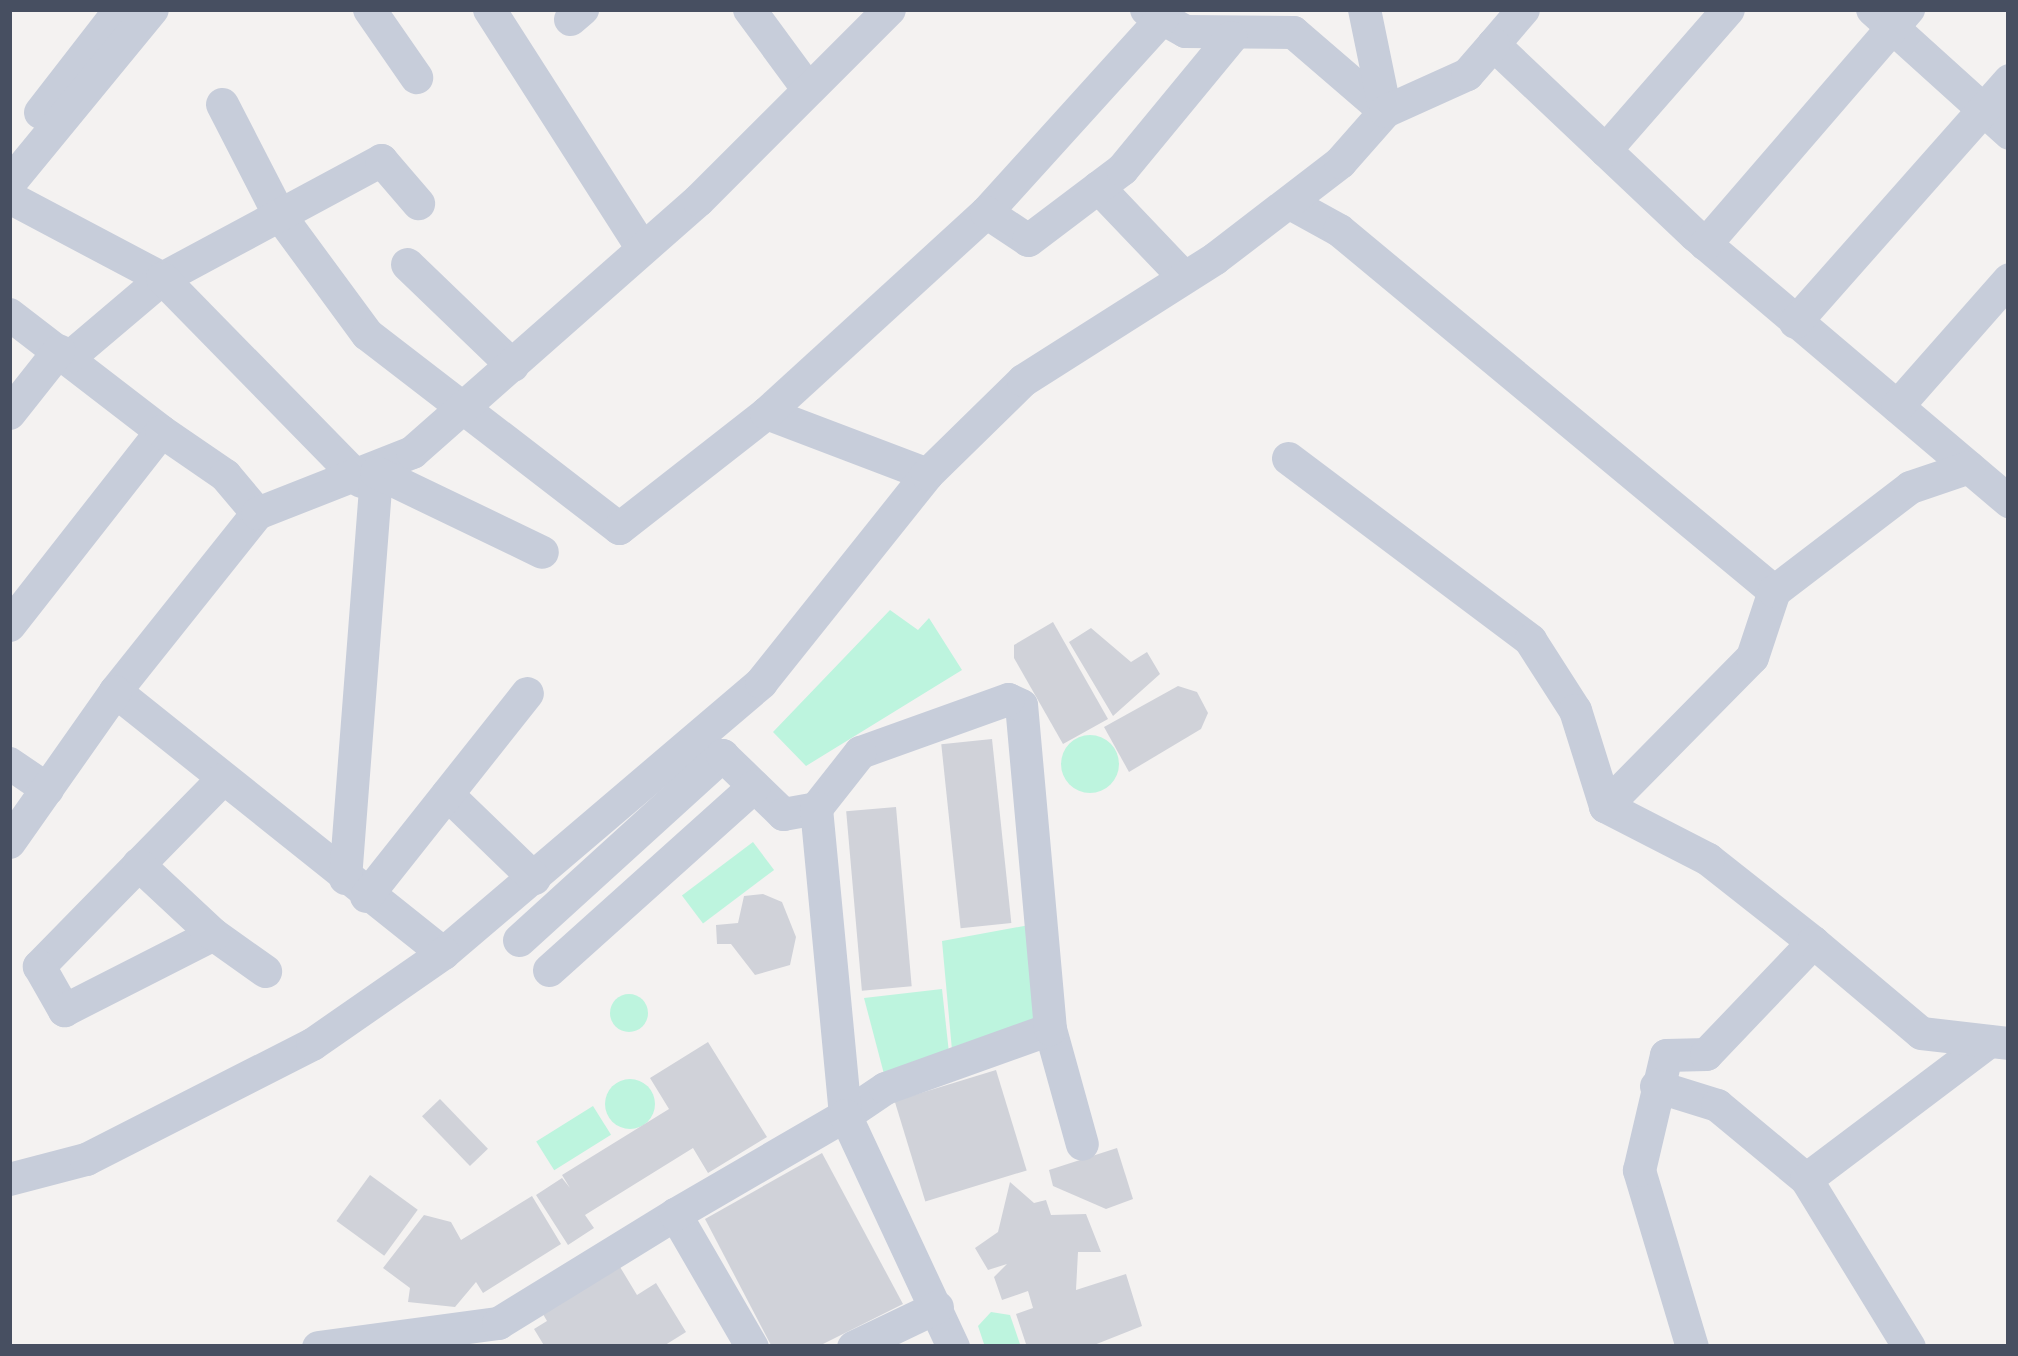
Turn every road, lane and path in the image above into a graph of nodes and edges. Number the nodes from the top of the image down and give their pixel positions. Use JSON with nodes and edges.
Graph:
{"nodes":[{"id":1,"x":369,"y":9,"type":"edge"},
{"id":2,"x":489,"y":9,"type":"edge"},
{"id":3,"x":749,"y":9,"type":"edge"},
{"id":4,"x":889,"y":9,"type":"edge"},
{"id":5,"x":1364,"y":9,"type":"edge"},
{"id":6,"x":1522,"y":9,"type":"edge"},
{"id":7,"x":1728,"y":9,"type":"edge"},
{"id":8,"x":129,"y":13,"type":"edge"},
{"id":9,"x":1154,"y":13,"type":"edge"},
{"id":10,"x":1890,"y":15,"type":"edge"},
{"id":11,"x":1231,"y":37,"type":"junction"},
{"id":12,"x":1493,"y":44,"type":"junction"},
{"id":13,"x":416,"y":77,"type":"dead end"},
{"id":14,"x":2009,"y":80,"type":"edge"},
{"id":15,"x":807,"y":88,"type":"junction"},
{"id":16,"x":222,"y":104,"type":"dead end"},
{"id":17,"x":1983,"y":110,"type":"junction"},
{"id":18,"x":1385,"y":111,"type":"junction"},
{"id":19,"x":2009,"y":133,"type":"edge"},
{"id":20,"x":1605,"y":150,"type":"junction"},
{"id":21,"x":9,"y":151,"type":"edge"},
{"id":22,"x":9,"y":183,"type":"edge"},
{"id":23,"x":1098,"y":187,"type":"junction"},
{"id":24,"x":9,"y":197,"type":"edge"},
{"id":25,"x":418,"y":203,"type":"dead end"},
{"id":26,"x":1290,"y":203,"type":"junction"},
{"id":27,"x":986,"y":212,"type":"junction"},
{"id":28,"x":293,"y":227,"type":"junction"},
{"id":29,"x":1705,"y":244,"type":"junction"},
{"id":30,"x":641,"y":248,"type":"junction"},
{"id":31,"x":406,"y":264,"type":"dead end"},
{"id":32,"x":1179,"y":272,"type":"junction"},
{"id":33,"x":162,"y":278,"type":"junction"},
{"id":34,"x":2009,"y":280,"type":"edge"},
{"id":35,"x":9,"y":314,"type":"edge"},
{"id":36,"x":1795,"y":322,"type":"junction"},
{"id":37,"x":64,"y":354,"type":"junction"},
{"id":38,"x":512,"y":364,"type":"junction"},
{"id":39,"x":1898,"y":406,"type":"junction"},
{"id":40,"x":457,"y":412,"type":"junction"},
{"id":41,"x":9,"y":413,"type":"edge"},
{"id":42,"x":766,"y":413,"type":"junction"},
{"id":43,"x":160,"y":430,"type":"junction"},
{"id":44,"x":1288,"y":458,"type":"dead end"},
{"id":45,"x":927,"y":474,"type":"junction"},
{"id":46,"x":1987,"y":475,"type":"edge"},
{"id":47,"x":369,"y":477,"type":"junction"},
{"id":48,"x":2009,"y":501,"type":"edge"},
{"id":49,"x":257,"y":513,"type":"junction"},
{"id":50,"x":542,"y":552,"type":"dead end"},
{"id":51,"x":1774,"y":591,"type":"junction"},
{"id":52,"x":9,"y":625,"type":"edge"},
{"id":53,"x":115,"y":692,"type":"junction"},
{"id":54,"x":527,"y":693,"type":"dead end"},
{"id":55,"x":9,"y":763,"type":"edge"},
{"id":56,"x":222,"y":778,"type":"junction"},
{"id":57,"x":754,"y":786,"type":"junction"},
{"id":58,"x":47,"y":789,"type":"junction"},
{"id":59,"x":447,"y":794,"type":"junction"},
{"id":60,"x":1605,"y":806,"type":"junction"},
{"id":61,"x":816,"y":808,"type":"junction"},
{"id":62,"x":9,"y":842,"type":"edge"},
{"id":63,"x":138,"y":865,"type":"junction"},
{"id":64,"x":534,"y":878,"type":"junction"},
{"id":65,"x":356,"y":887,"type":"junction"},
{"id":66,"x":213,"y":934,"type":"junction"},
{"id":67,"x":518,"y":940,"type":"dead end"},
{"id":68,"x":1813,"y":942,"type":"junction"},
{"id":69,"x":443,"y":953,"type":"junction"},
{"id":70,"x":549,"y":970,"type":"dead end"},
{"id":71,"x":265,"y":971,"type":"dead end"},
{"id":72,"x":1051,"y":1029,"type":"junction"},
{"id":73,"x":1999,"y":1042,"type":"edge"},
{"id":74,"x":1657,"y":1086,"type":"junction"},
{"id":75,"x":845,"y":1115,"type":"junction"},
{"id":76,"x":1082,"y":1144,"type":"dead end"},
{"id":77,"x":1806,"y":1178,"type":"junction"},
{"id":78,"x":9,"y":1179,"type":"edge"},
{"id":79,"x":674,"y":1214,"type":"junction"},
{"id":80,"x":938,"y":1307,"type":"junction"},
{"id":81,"x":318,"y":1347,"type":"edge"},
{"id":82,"x":752,"y":1347,"type":"edge"},
{"id":83,"x":853,"y":1347,"type":"edge"},
{"id":84,"x":953,"y":1347,"type":"edge"},
{"id":85,"x":1692,"y":1347,"type":"edge"},
{"id":86,"x":1909,"y":1347,"type":"edge"}],
"edges":[{"from":1,"to":13,"type":"street"},
{"from":2,"to":30,"type":"street"},
{"from":3,"to":15,"type":"street"},
{"from":4,"to":15,"type":"street"},
{"from":5,"to":18,"type":"street"},
{"from":6,"to":12,"type":"street"},
{"from":7,"to":20,"type":"street"},
{"from":8,"to":21,"type":"street"},
{"from":8,"to":22,"type":"street"},
{"from":9,"to":11,"type":"street"},
{"from":9,"to":27,"type":"street"},
{"from":10,"to":17,"type":"street"},
{"from":10,"to":29,"type":"street"},
{"from":11,"to":18,"type":"street"},
{"from":11,"to":23,"type":"street"},
{"from":12,"to":18,"type":"street"},
{"from":12,"to":20,"type":"street"},
{"from":14,"to":17,"type":"street"},
{"from":15,"to":30,"type":"street"},
{"from":16,"to":28,"type":"street"},
{"from":17,"to":19,"type":"street"},
{"from":17,"to":36,"type":"street"},
{"from":18,"to":26,"type":"street"},
{"from":20,"to":29,"type":"street"},
{"from":23,"to":27,"type":"street"},
{"from":23,"to":32,"type":"street"},
{"from":24,"to":33,"type":"street"},
{"from":25,"to":28,"type":"street"},
{"from":26,"to":32,"type":"street"},
{"from":26,"to":51,"type":"street"},
{"from":27,"to":42,"type":"street"},
{"from":28,"to":33,"type":"street"},
{"from":28,"to":40,"type":"street"},
{"from":29,"to":36,"type":"street"},
{"from":30,"to":38,"type":"street"},
{"from":31,"to":38,"type":"street"},
{"from":32,"to":45,"type":"street"},
{"from":33,"to":37,"type":"street"},
{"from":33,"to":47,"type":"street"},
{"from":34,"to":39,"type":"street"},
{"from":35,"to":37,"type":"street"},
{"from":36,"to":39,"type":"street"},
{"from":37,"to":41,"type":"street"},
{"from":37,"to":43,"type":"street"},
{"from":38,"to":40,"type":"street"},
{"from":39,"to":46,"type":"street"},
{"from":40,"to":42,"type":"street"},
{"from":40,"to":47,"type":"street"},
{"from":42,"to":45,"type":"street"},
{"from":43,"to":49,"type":"street"},
{"from":43,"to":52,"type":"street"},
{"from":44,"to":60,"type":"street"},
{"from":45,"to":64,"type":"street"},
{"from":46,"to":48,"type":"street"},
{"from":46,"to":51,"type":"street"},
{"from":47,"to":49,"type":"street"},
{"from":47,"to":50,"type":"street"},
{"from":47,"to":65,"type":"street"},
{"from":49,"to":53,"type":"street"},
{"from":51,"to":60,"type":"street"},
{"from":53,"to":56,"type":"street"},
{"from":53,"to":58,"type":"street"},
{"from":54,"to":59,"type":"street"},
{"from":55,"to":58,"type":"street"},
{"from":56,"to":63,"type":"street"},
{"from":56,"to":65,"type":"street"},
{"from":57,"to":61,"type":"street"},
{"from":57,"to":67,"type":"street"},
{"from":57,"to":70,"type":"street"},
{"from":58,"to":62,"type":"street"},
{"from":59,"to":64,"type":"street"},
{"from":59,"to":65,"type":"street"},
{"from":60,"to":68,"type":"street"},
{"from":61,"to":72,"type":"street"},
{"from":61,"to":75,"type":"street"},
{"from":63,"to":66,"type":"street"},
{"from":63,"to":66,"type":"street"},
{"from":64,"to":69,"type":"street"},
{"from":65,"to":69,"type":"street"},
{"from":66,"to":71,"type":"street"},
{"from":68,"to":73,"type":"street"},
{"from":68,"to":74,"type":"street"},
{"from":69,"to":78,"type":"street"},
{"from":72,"to":75,"type":"street"},
{"from":72,"to":76,"type":"street"},
{"from":73,"to":77,"type":"street"},
{"from":74,"to":77,"type":"street"},
{"from":74,"to":85,"type":"street"},
{"from":75,"to":79,"type":"street"},
{"from":75,"to":80,"type":"street"},
{"from":77,"to":86,"type":"street"},
{"from":79,"to":81,"type":"street"},
{"from":79,"to":82,"type":"street"},
{"from":80,"to":83,"type":"street"},
{"from":80,"to":84,"type":"street"}]}
